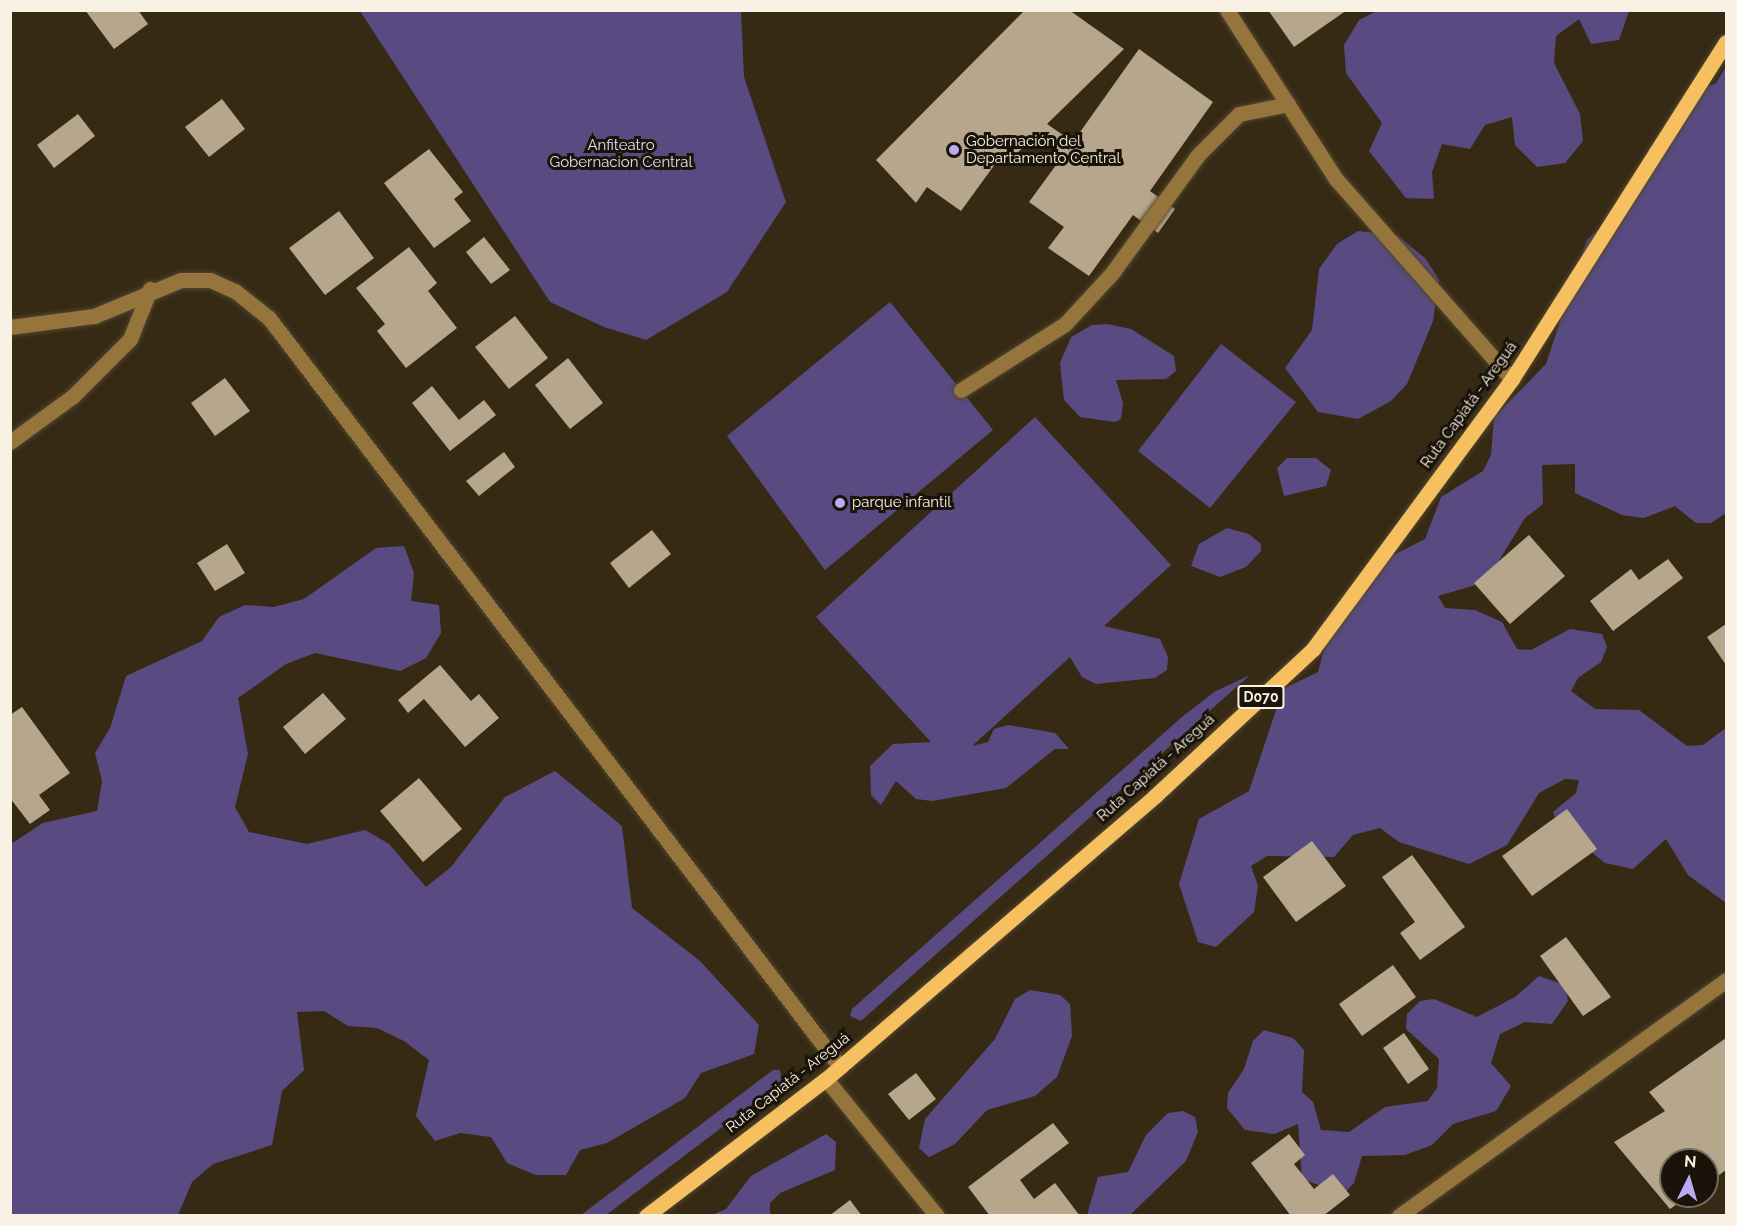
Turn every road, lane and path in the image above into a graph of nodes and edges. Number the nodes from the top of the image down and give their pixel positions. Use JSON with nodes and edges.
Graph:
{"nodes":[{"id":1,"x":1227,"y":10,"type":"edge"},
{"id":2,"x":1726,"y":42,"type":"edge"},
{"id":3,"x":1288,"y":104,"type":"junction"},
{"id":4,"x":150,"y":289,"type":"junction"},
{"id":5,"x":10,"y":327,"type":"edge"},
{"id":6,"x":1512,"y":379,"type":"junction"},
{"id":7,"x":961,"y":390,"type":"dead end"},
{"id":8,"x":10,"y":442,"type":"edge"},
{"id":9,"x":1726,"y":980,"type":"edge"},
{"id":10,"x":840,"y":1066,"type":"junction"},
{"id":11,"x":826,"y":1078,"type":"junction"},
{"id":12,"x":646,"y":1215,"type":"edge"},
{"id":13,"x":937,"y":1215,"type":"edge"},
{"id":14,"x":1399,"y":1215,"type":"edge"}],
"edges":[{"from":1,"to":3,"type":"street"},
{"from":2,"to":6,"type":"main road","name":"Ruta Capiatá - Areguá","number":"D070"},
{"from":3,"to":6,"type":"street"},
{"from":3,"to":7,"type":"street"},
{"from":4,"to":5,"type":"street"},
{"from":4,"to":8,"type":"street"},
{"from":4,"to":10,"type":"street"},
{"from":6,"to":10,"type":"main road","name":"Ruta Capiatá - Areguá","number":"D070"},
{"from":9,"to":14,"type":"street"},
{"from":10,"to":11,"type":"main road","name":"Ruta Capiatá - Areguá","number":"D070"},
{"from":11,"to":12,"type":"main road","name":"Ruta Capiatá - Areguá","number":"D070"},
{"from":11,"to":13,"type":"street"}]}
